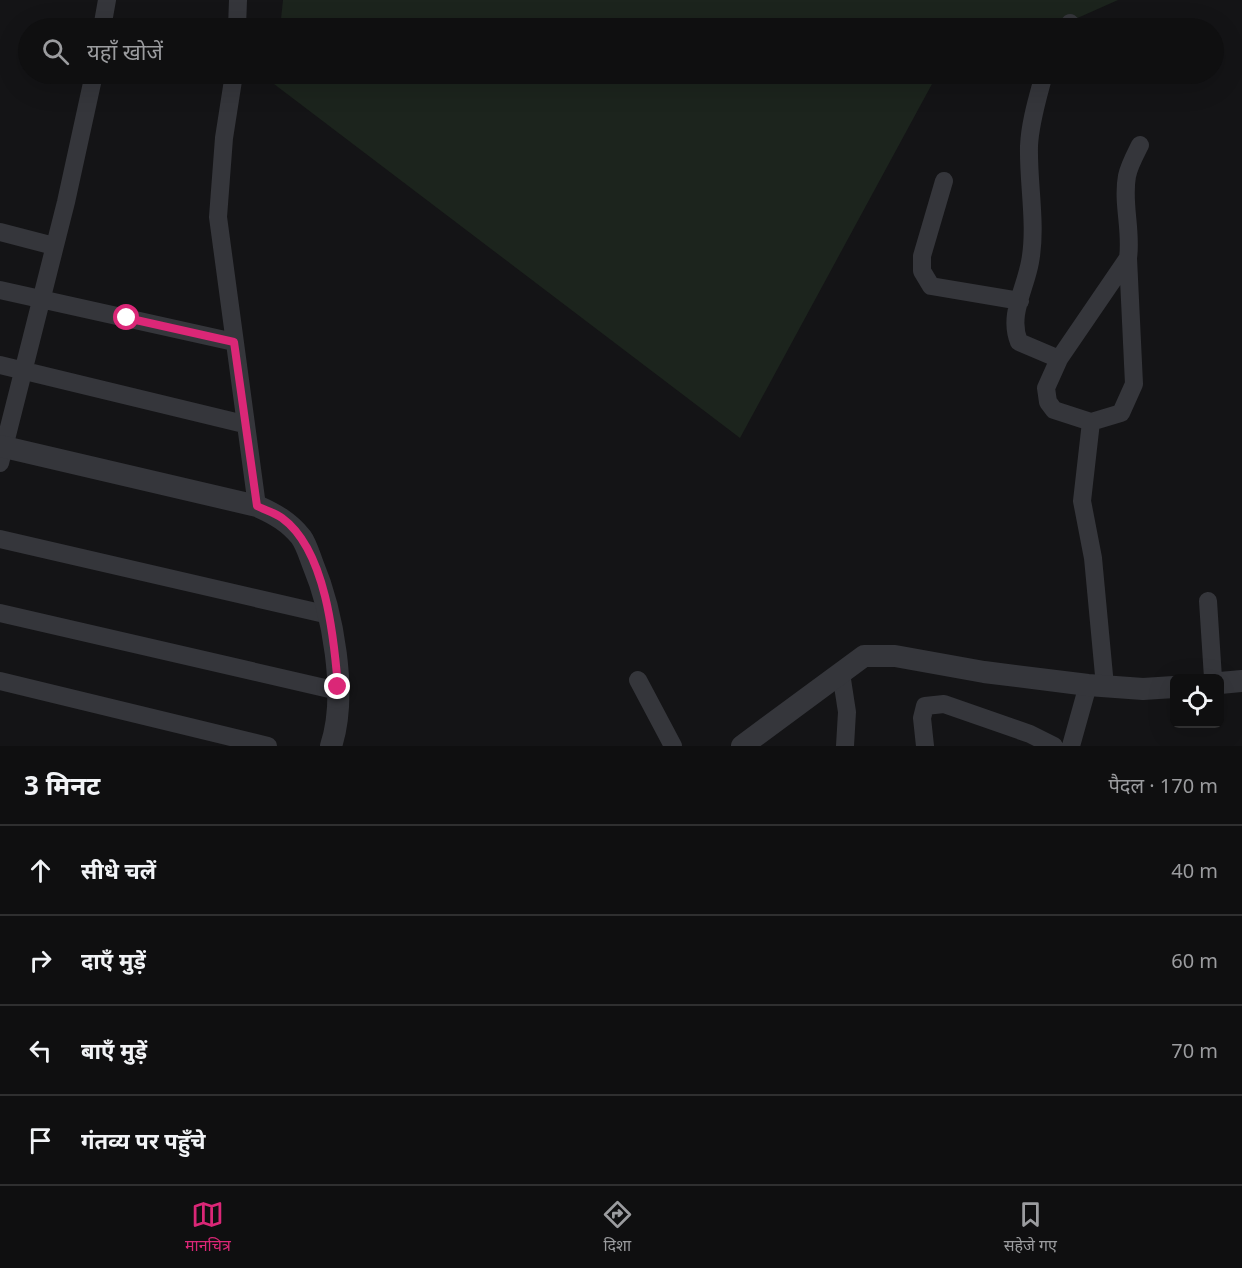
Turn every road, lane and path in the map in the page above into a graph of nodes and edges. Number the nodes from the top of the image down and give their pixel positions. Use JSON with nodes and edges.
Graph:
{"nodes":[{"id":1,"x":107,"y":0,"type":"edge"},
{"id":2,"x":238,"y":0,"type":"edge"},
{"id":3,"x":104,"y":18,"type":"edge"},
{"id":4,"x":237,"y":18,"type":"edge"},
{"id":5,"x":92,"y":84,"type":"edge"},
{"id":6,"x":232,"y":84,"type":"edge"},
{"id":7,"x":1041,"y":84,"type":"edge"},
{"id":8,"x":1140,"y":145,"type":"dead end"},
{"id":9,"x":944,"y":181,"type":"dead end"},
{"id":10,"x":0,"y":232,"type":"edge"},
{"id":11,"x":54,"y":246,"type":"junction"},
{"id":12,"x":1128,"y":258,"type":"junction"},
{"id":13,"x":0,"y":290,"type":"edge"},
{"id":14,"x":41,"y":299,"type":"junction"},
{"id":15,"x":1020,"y":301,"type":"junction"},
{"id":16,"x":234,"y":342,"type":"junction"},
{"id":17,"x":1059,"y":358,"type":"junction"},
{"id":18,"x":0,"y":365,"type":"edge"},
{"id":19,"x":23,"y":371,"type":"junction"},
{"id":20,"x":1091,"y":422,"type":"junction"},
{"id":21,"x":244,"y":424,"type":"junction"},
{"id":22,"x":1,"y":452,"type":"edge"},
{"id":23,"x":257,"y":506,"type":"junction"},
{"id":24,"x":0,"y":539,"type":"edge"},
{"id":25,"x":1208,"y":601,"type":"dead end"},
{"id":26,"x":0,"y":613,"type":"edge"},
{"id":27,"x":329,"y":615,"type":"junction"},
{"id":28,"x":841,"y":673,"type":"junction"},
{"id":29,"x":1213,"y":674,"type":"edge"},
{"id":30,"x":638,"y":680,"type":"dead end"},
{"id":31,"x":0,"y":681,"type":"edge"},
{"id":32,"x":1242,"y":681,"type":"edge"},
{"id":33,"x":1224,"y":683,"type":"edge"},
{"id":34,"x":1096,"y":686,"type":"junction"},
{"id":35,"x":1170,"y":687,"type":"edge"},
{"id":36,"x":338,"y":691,"type":"junction"},
{"id":37,"x":754,"y":742,"type":"edge"},
{"id":38,"x":268,"y":746,"type":"edge"},
{"id":39,"x":331,"y":746,"type":"edge"},
{"id":40,"x":673,"y":746,"type":"edge"},
{"id":41,"x":845,"y":746,"type":"edge"},
{"id":42,"x":925,"y":746,"type":"edge"},
{"id":43,"x":1054,"y":746,"type":"edge"},
{"id":44,"x":1071,"y":746,"type":"edge"}],
"edges":[{"from":1,"to":3,"type":"street"},
{"from":2,"to":4,"type":"street"},
{"from":5,"to":11,"type":"street"},
{"from":6,"to":16,"type":"street"},
{"from":7,"to":15,"type":"street"},
{"from":8,"to":12,"type":"street"},
{"from":9,"to":15,"type":"street"},
{"from":10,"to":11,"type":"street"},
{"from":11,"to":14,"type":"street"},
{"from":12,"to":17,"type":"street"},
{"from":12,"to":20,"type":"street"},
{"from":13,"to":14,"type":"street"},
{"from":14,"to":16,"type":"street"},
{"from":14,"to":19,"type":"street"},
{"from":15,"to":17,"type":"street"},
{"from":16,"to":21,"type":"street"},
{"from":17,"to":20,"type":"street"},
{"from":18,"to":19,"type":"street"},
{"from":19,"to":21,"type":"street"},
{"from":19,"to":22,"type":"street"},
{"from":20,"to":34,"type":"street"},
{"from":21,"to":23,"type":"street"},
{"from":22,"to":23,"type":"street"},
{"from":23,"to":27,"type":"street"},
{"from":24,"to":27,"type":"street"},
{"from":25,"to":29,"type":"street"},
{"from":26,"to":36,"type":"street"},
{"from":27,"to":36,"type":"street"},
{"from":28,"to":34,"type":"street"},
{"from":28,"to":37,"type":"street"},
{"from":28,"to":41,"type":"street"},
{"from":30,"to":40,"type":"street"},
{"from":31,"to":38,"type":"street"},
{"from":32,"to":33,"type":"street"},
{"from":34,"to":35,"type":"street"},
{"from":34,"to":44,"type":"street"},
{"from":36,"to":39,"type":"street"},
{"from":42,"to":43,"type":"street"}]}
